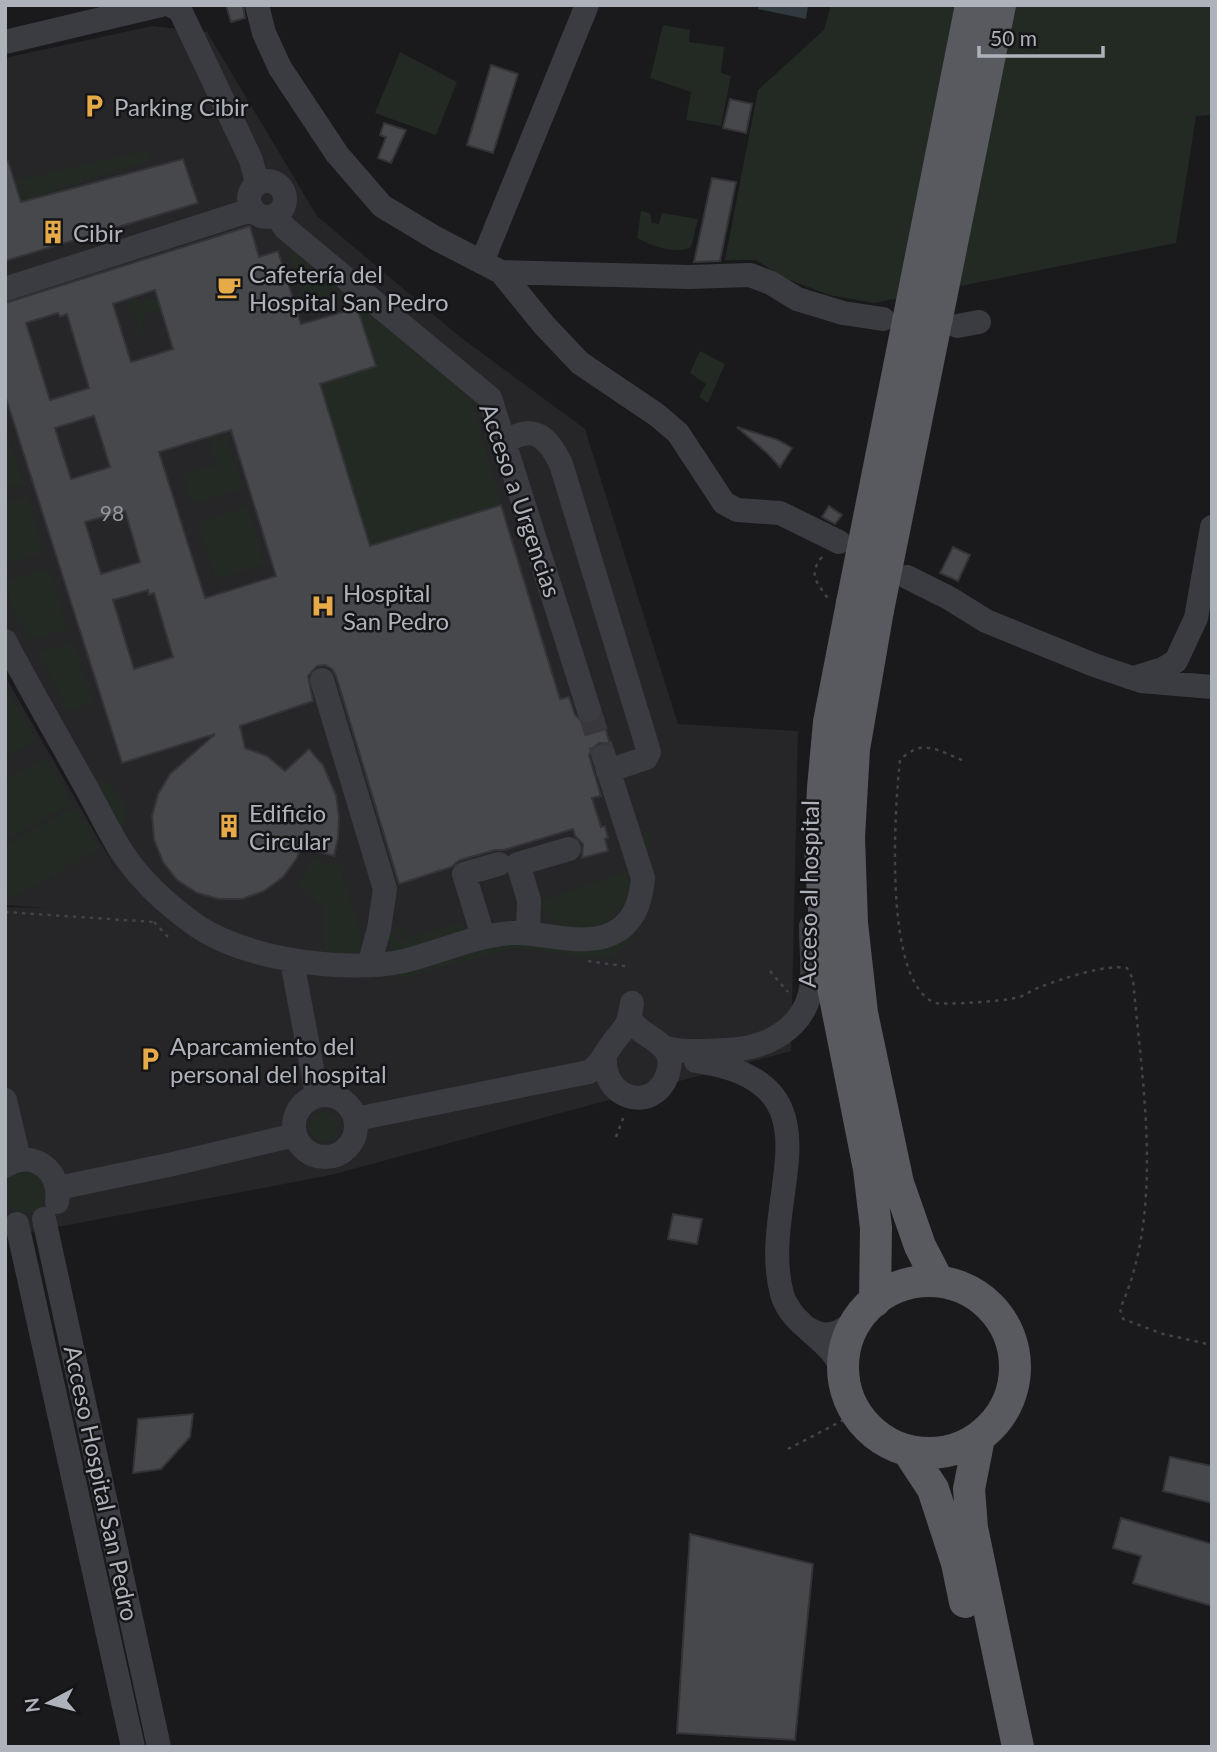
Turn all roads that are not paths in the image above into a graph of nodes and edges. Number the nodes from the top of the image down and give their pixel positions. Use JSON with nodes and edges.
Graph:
{"nodes":[{"id":1,"x":257,"y":5,"type":"edge"},
{"id":2,"x":587,"y":5,"type":"edge"},
{"id":3,"x":971,"y":5,"type":"edge"},
{"id":4,"x":1000,"y":5,"type":"edge"},
{"id":5,"x":170,"y":7,"type":"edge"},
{"id":6,"x":5,"y":42,"type":"edge"},
{"id":7,"x":257,"y":183,"type":"junction"},
{"id":8,"x":251,"y":210,"type":"junction"},
{"id":9,"x":276,"y":215,"type":"junction"},
{"id":10,"x":492,"y":267,"type":"junction"},
{"id":11,"x":5,"y":289,"type":"edge"},
{"id":12,"x":883,"y":319,"type":"dead end"},
{"id":13,"x":505,"y":442,"type":"junction"},
{"id":14,"x":1212,"y":527,"type":"edge"},
{"id":15,"x":836,"y":541,"type":"road end"},
{"id":16,"x":907,"y":577,"type":"dead end"},
{"id":17,"x":860,"y":607,"type":"junction"},
{"id":18,"x":5,"y":641,"type":"edge"},
{"id":19,"x":1133,"y":678,"type":"junction"},
{"id":20,"x":322,"y":680,"type":"dead end"},
{"id":21,"x":1212,"y":687,"type":"edge"},
{"id":22,"x":589,"y":710,"type":"tunnel mouth"},
{"id":23,"x":829,"y":722,"type":"junction"},
{"id":24,"x":569,"y":849,"type":"dead end"},
{"id":25,"x":499,"y":864,"type":"dead end"},
{"id":26,"x":528,"y":933,"type":"junction"},
{"id":27,"x":483,"y":936,"type":"junction"},
{"id":28,"x":292,"y":961,"type":"junction"},
{"id":29,"x":369,"y":965,"type":"junction"},
{"id":30,"x":643,"y":1025,"type":"junction"},
{"id":31,"x":611,"y":1048,"type":"junction"},
{"id":32,"x":691,"y":1060,"type":"junction"},
{"id":33,"x":579,"y":1076,"type":"junction"},
{"id":34,"x":666,"y":1078,"type":"junction"},
{"id":35,"x":610,"y":1083,"type":"junction"},
{"id":36,"x":317,"y":1095,"type":"junction"},
{"id":37,"x":5,"y":1100,"type":"edge"},
{"id":38,"x":356,"y":1119,"type":"junction"},
{"id":39,"x":295,"y":1135,"type":"junction"},
{"id":40,"x":12,"y":1163,"type":"edge"},
{"id":41,"x":58,"y":1188,"type":"junction"},
{"id":42,"x":44,"y":1219,"type":"junction"},
{"id":43,"x":11,"y":1221,"type":"edge"},
{"id":44,"x":937,"y":1281,"type":"junction"},
{"id":45,"x":865,"y":1311,"type":"junction"},
{"id":46,"x":805,"y":1326,"type":"junction"},
{"id":47,"x":843,"y":1374,"type":"junction"},
{"id":48,"x":979,"y":1438,"type":"junction"},
{"id":49,"x":908,"y":1451,"type":"junction"},
{"id":50,"x":134,"y":1747,"type":"edge"},
{"id":51,"x":159,"y":1747,"type":"edge"},
{"id":52,"x":996,"y":1747,"type":"edge"},
{"id":53,"x":1018,"y":1747,"type":"edge"}],
"edges":[{"from":1,"to":10,"type":"street"},
{"from":2,"to":10,"type":"street"},
{"from":3,"to":17,"type":"main road","bridge":true},
{"from":4,"to":17,"type":"main road","bridge":true},
{"from":5,"to":6,"type":"street"},
{"from":5,"to":7,"type":"street"},
{"from":7,"to":8,"type":"street"},
{"from":7,"to":9,"type":"street"},
{"from":8,"to":9,"type":"street"},
{"from":8,"to":11,"type":"street"},
{"from":9,"to":13,"type":"street","name":"Acceso a Urgencias"},
{"from":10,"to":12,"type":"street"},
{"from":10,"to":15,"type":"street"},
{"from":13,"to":22,"type":"street","name":"Acceso a Urgencias"},
{"from":13,"to":26,"type":"street"},
{"from":14,"to":19,"type":"street"},
{"from":16,"to":19,"type":"street"},
{"from":17,"to":23,"type":"main road"},
{"from":17,"to":44,"type":"main road"},
{"from":18,"to":28,"type":"street"},
{"from":19,"to":21,"type":"street"},
{"from":20,"to":29,"type":"street"},
{"from":23,"to":30,"type":"street","name":"Acceso al hospital"},
{"from":23,"to":45,"type":"main road"},
{"from":24,"to":26,"type":"street"},
{"from":25,"to":27,"type":"street"},
{"from":26,"to":27,"type":"street"},
{"from":27,"to":29,"type":"street"},
{"from":28,"to":29,"type":"street"},
{"from":28,"to":36,"type":"street"},
{"from":30,"to":31,"type":"street"},
{"from":30,"to":32,"type":"street"},
{"from":30,"to":34,"type":"street"},
{"from":31,"to":33,"type":"street"},
{"from":31,"to":35,"type":"street"},
{"from":32,"to":34,"type":"street"},
{"from":32,"to":46,"type":"street"},
{"from":33,"to":35,"type":"street"},
{"from":33,"to":38,"type":"street"},
{"from":34,"to":35,"type":"street"},
{"from":36,"to":38,"type":"street"},
{"from":36,"to":39,"type":"street"},
{"from":37,"to":40,"type":"street"},
{"from":38,"to":39,"type":"street"},
{"from":39,"to":41,"type":"street"},
{"from":40,"to":41,"type":"street"},
{"from":41,"to":42,"type":"street"},
{"from":42,"to":43,"type":"street"},
{"from":42,"to":51,"type":"street","name":"Acceso Hospital San Pedro"},
{"from":43,"to":50,"type":"street"},
{"from":44,"to":45,"type":"main road"},
{"from":44,"to":48,"type":"main road"},
{"from":45,"to":46,"type":"street"},
{"from":45,"to":47,"type":"main road"},
{"from":46,"to":47,"type":"street"},
{"from":47,"to":49,"type":"main road"},
{"from":48,"to":49,"type":"main road"},
{"from":48,"to":53,"type":"main road"},
{"from":49,"to":52,"type":"main road"}]}
